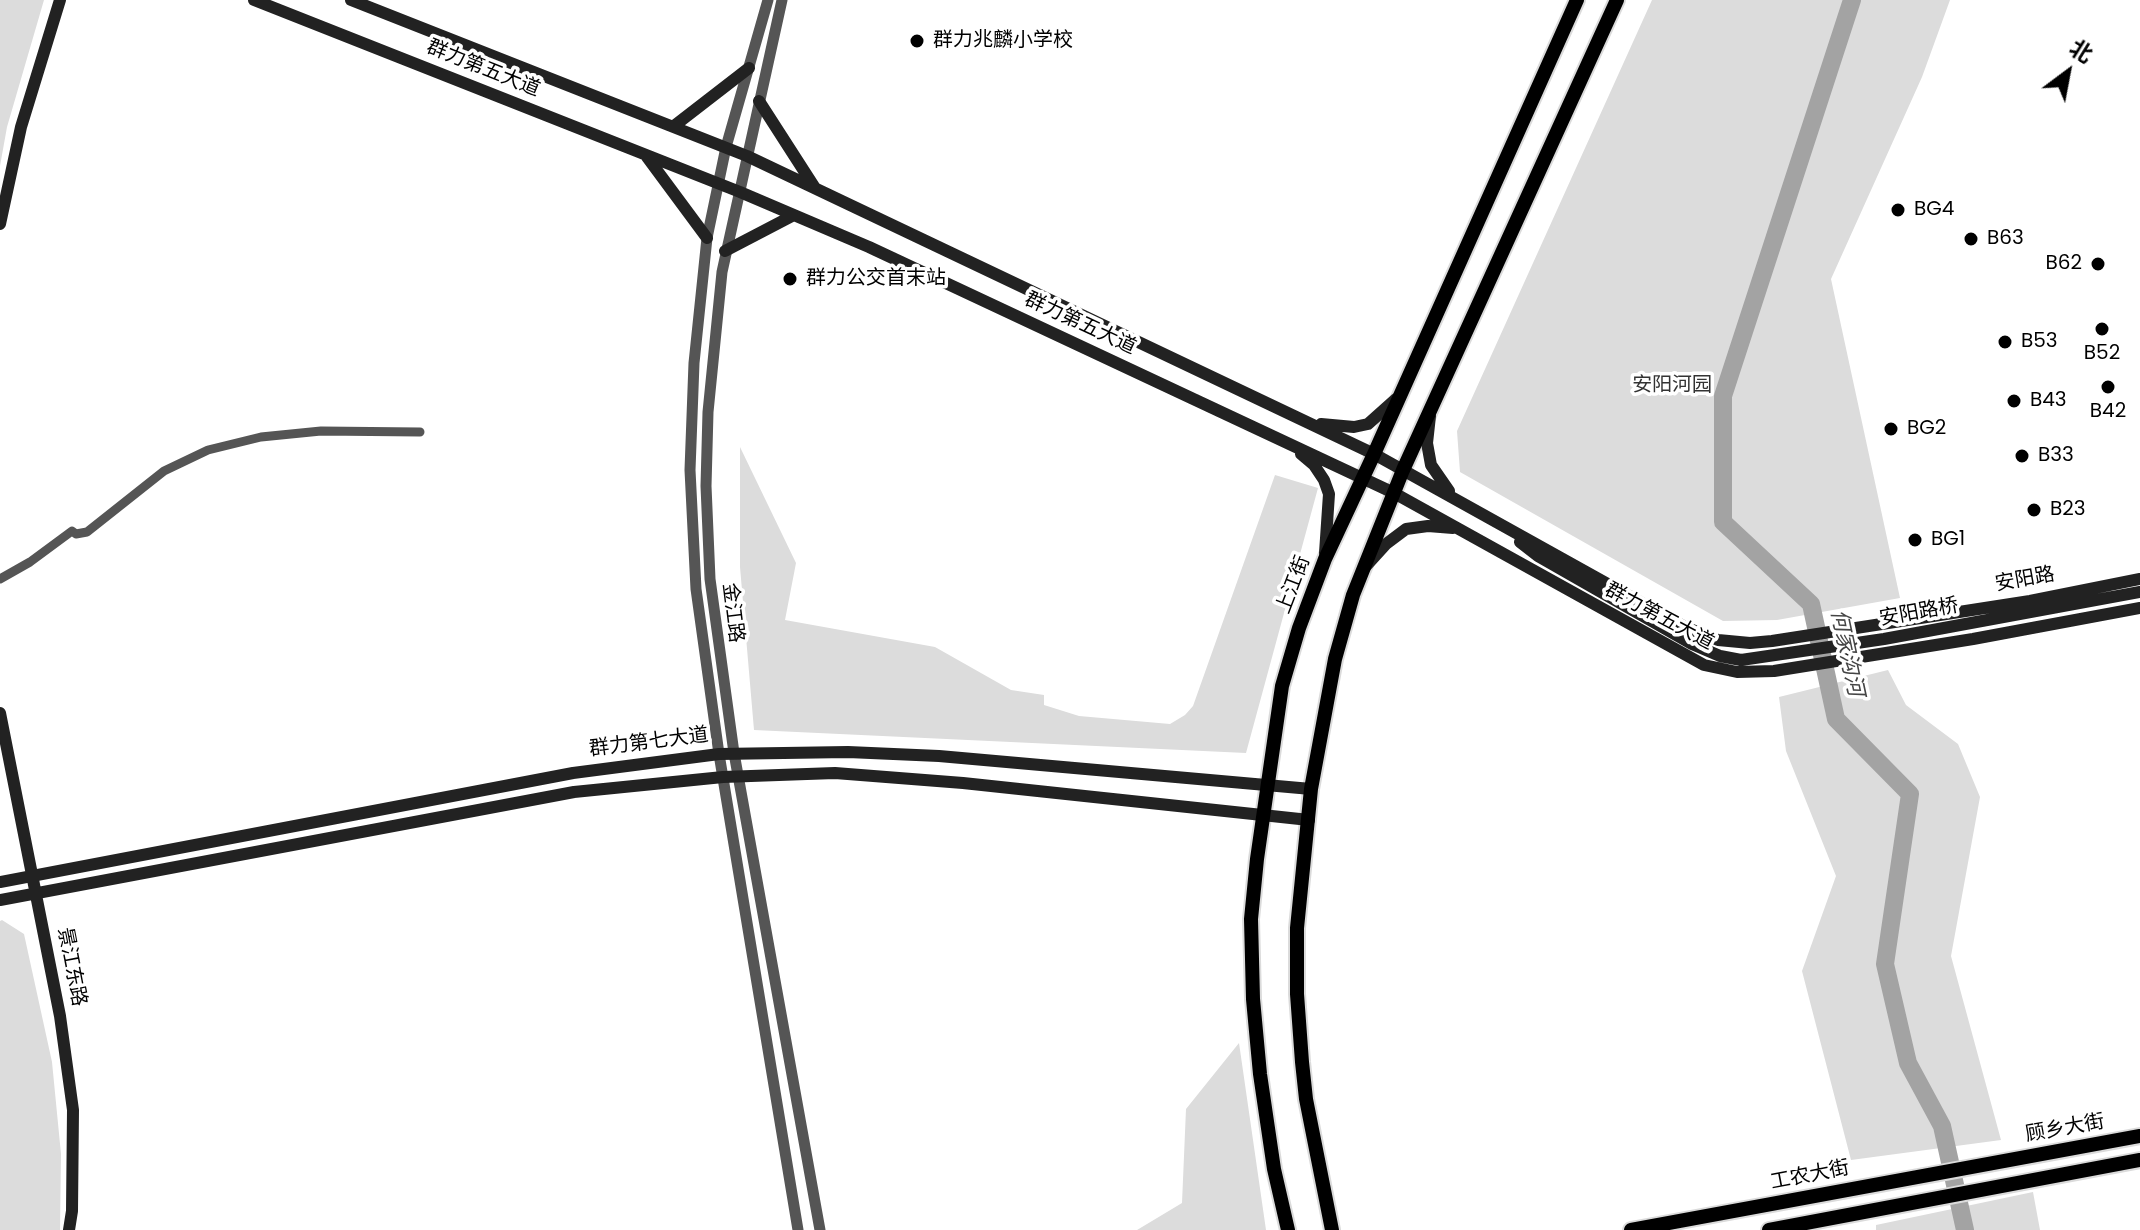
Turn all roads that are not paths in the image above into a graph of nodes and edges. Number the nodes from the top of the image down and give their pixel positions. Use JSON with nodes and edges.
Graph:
{"nodes":[{"id":1,"x":60,"y":0,"type":"edge"},
{"id":2,"x":254,"y":0,"type":"edge"},
{"id":3,"x":351,"y":0,"type":"edge"},
{"id":4,"x":768,"y":0,"type":"edge"},
{"id":5,"x":782,"y":0,"type":"edge"},
{"id":6,"x":1577,"y":0,"type":"edge"},
{"id":7,"x":1617,"y":0,"type":"edge"},
{"id":8,"x":749,"y":68,"type":"junction"},
{"id":9,"x":759,"y":101,"type":"junction"},
{"id":10,"x":674,"y":126,"type":"junction"},
{"id":11,"x":726,"y":147,"type":"junction"},
{"id":12,"x":645,"y":155,"type":"junction"},
{"id":13,"x":747,"y":156,"type":"junction"},
{"id":14,"x":718,"y":184,"type":"junction"},
{"id":15,"x":815,"y":188,"type":"junction"},
{"id":16,"x":740,"y":192,"type":"junction"},
{"id":17,"x":794,"y":215,"type":"junction"},
{"id":18,"x":0,"y":224,"type":"edge"},
{"id":19,"x":707,"y":238,"type":"junction"},
{"id":20,"x":725,"y":251,"type":"junction"},
{"id":21,"x":1401,"y":394,"type":"junction"},
{"id":22,"x":1430,"y":411,"type":"junction"},
{"id":23,"x":1306,"y":421,"type":"junction"},
{"id":24,"x":420,"y":432,"type":"dead end"},
{"id":25,"x":1289,"y":444,"type":"junction"},
{"id":26,"x":1374,"y":454,"type":"junction"},
{"id":27,"x":1403,"y":470,"type":"junction"},
{"id":28,"x":1362,"y":478,"type":"junction"},
{"id":29,"x":1394,"y":493,"type":"junction"},
{"id":30,"x":1457,"y":499,"type":"junction"},
{"id":31,"x":1491,"y":518,"type":"junction"},
{"id":32,"x":1457,"y":528,"type":"junction"},
{"id":33,"x":1325,"y":559,"type":"junction"},
{"id":34,"x":1364,"y":568,"type":"junction"},
{"id":35,"x":0,"y":579,"type":"edge"},
{"id":36,"x":2140,"y":579,"type":"edge"},
{"id":37,"x":2140,"y":592,"type":"edge"},
{"id":38,"x":2140,"y":608,"type":"edge"},
{"id":39,"x":1869,"y":625,"type":"joint"},
{"id":40,"x":0,"y":713,"type":"edge"},
{"id":41,"x":734,"y":753,"type":"junction"},
{"id":42,"x":719,"y":754,"type":"junction"},
{"id":43,"x":739,"y":776,"type":"junction"},
{"id":44,"x":723,"y":777,"type":"junction"},
{"id":45,"x":1267,"y":785,"type":"junction"},
{"id":46,"x":1311,"y":789,"type":"junction"},
{"id":47,"x":1263,"y":813,"type":"junction"},
{"id":48,"x":1309,"y":820,"type":"junction"},
{"id":49,"x":33,"y":876,"type":"junction"},
{"id":50,"x":0,"y":882,"type":"edge"},
{"id":51,"x":36,"y":893,"type":"junction"},
{"id":52,"x":0,"y":900,"type":"edge"},
{"id":53,"x":2140,"y":1136,"type":"edge"},
{"id":54,"x":2140,"y":1160,"type":"edge"},
{"id":55,"x":1996,"y":1162,"type":"joint"},
{"id":56,"x":69,"y":1230,"type":"edge"},
{"id":57,"x":798,"y":1230,"type":"edge"},
{"id":58,"x":820,"y":1230,"type":"edge"},
{"id":59,"x":1288,"y":1230,"type":"edge"},
{"id":60,"x":1332,"y":1230,"type":"edge"},
{"id":61,"x":1631,"y":1230,"type":"edge"},
{"id":62,"x":1769,"y":1230,"type":"edge"}],
"edges":[{"from":1,"to":18,"type":"main road"},
{"from":2,"to":12,"type":"main road","name":"群力第五大道"},
{"from":3,"to":10,"type":"main road","name":"群力第五大道"},
{"from":4,"to":8,"type":"street","name":"金江路"},
{"from":5,"to":9,"type":"street","name":"金江路"},
{"from":6,"to":21,"type":"main road","name":"上江街"},
{"from":7,"to":22,"type":"main road"},
{"from":8,"to":10,"type":"main road"},
{"from":8,"to":11,"type":"street","name":"金江路"},
{"from":9,"to":13,"type":"street","name":"金江路"},
{"from":9,"to":15,"type":"main road"},
{"from":10,"to":11,"type":"main road","name":"群力第五大道"},
{"from":11,"to":13,"type":"main road","name":"群力第五大道"},
{"from":11,"to":14,"type":"street","name":"金江路"},
{"from":12,"to":14,"type":"main road","name":"群力第五大道"},
{"from":12,"to":19,"type":"main road"},
{"from":13,"to":15,"type":"main road","name":"群力第五大道"},
{"from":13,"to":16,"type":"street","name":"金江路"},
{"from":14,"to":16,"type":"main road","name":"群力第五大道"},
{"from":14,"to":19,"type":"street","name":"金江路"},
{"from":15,"to":23,"type":"main road","name":"群力第五大道"},
{"from":16,"to":17,"type":"main road","name":"群力第五大道"},
{"from":16,"to":20,"type":"street","name":"金江路"},
{"from":17,"to":20,"type":"main road"},
{"from":17,"to":25,"type":"main road","name":"群力第五大道"},
{"from":19,"to":42,"type":"street","name":"金江路"},
{"from":20,"to":41,"type":"street","name":"金江路"},
{"from":21,"to":23,"type":"main road"},
{"from":21,"to":26,"type":"main road","name":"上江街"},
{"from":22,"to":27,"type":"main road"},
{"from":22,"to":30,"type":"main road"},
{"from":23,"to":26,"type":"main road","name":"群力第五大道"},
{"from":24,"to":35,"type":"street"},
{"from":25,"to":28,"type":"main road","name":"群力第五大道"},
{"from":25,"to":33,"type":"main road"},
{"from":26,"to":27,"type":"main road","name":"群力第五大道"},
{"from":26,"to":28,"type":"main road","name":"上江街"},
{"from":27,"to":29,"type":"main road"},
{"from":27,"to":30,"type":"main road","name":"群力第五大道"},
{"from":28,"to":29,"type":"main road","name":"群力第五大道"},
{"from":28,"to":33,"type":"main road","name":"上江街"},
{"from":29,"to":32,"type":"main road","name":"群力第五大道"},
{"from":29,"to":34,"type":"main road"},
{"from":30,"to":31,"type":"main road","name":"群力第五大道"},
{"from":31,"to":37,"type":"main road","name":"安阳路桥"},
{"from":31,"to":39,"type":"main road","name":"群力第五大道"},
{"from":32,"to":34,"type":"main road"},
{"from":32,"to":38,"type":"main road","name":"群力第五大道"},
{"from":33,"to":45,"type":"main road","name":"上江街"},
{"from":34,"to":46,"type":"main road"},
{"from":36,"to":39,"type":"main road","name":"安阳路"},
{"from":40,"to":49,"type":"main road","name":"景江东路"},
{"from":41,"to":42,"type":"main road","name":"群力第七大道"},
{"from":41,"to":43,"type":"street","name":"金江路"},
{"from":41,"to":45,"type":"main road","name":"群力第七大道"},
{"from":42,"to":44,"type":"street","name":"金江路"},
{"from":42,"to":49,"type":"main road","name":"群力第七大道"},
{"from":43,"to":44,"type":"main road","name":"群力第七大道"},
{"from":43,"to":47,"type":"main road","name":"群力第七大道"},
{"from":43,"to":58,"type":"street","name":"金江路"},
{"from":44,"to":51,"type":"main road","name":"群力第七大道"},
{"from":44,"to":57,"type":"street","name":"金江路"},
{"from":45,"to":46,"type":"main road","name":"群力第七大道"},
{"from":45,"to":47,"type":"main road","name":"上江街"},
{"from":46,"to":48,"type":"main road"},
{"from":47,"to":48,"type":"main road","name":"群力第七大道"},
{"from":47,"to":59,"type":"main road","name":"上江街"},
{"from":48,"to":60,"type":"main road"},
{"from":49,"to":50,"type":"main road","name":"群力第七大道"},
{"from":49,"to":51,"type":"main road","name":"景江东路"},
{"from":51,"to":52,"type":"main road","name":"群力第七大道"},
{"from":51,"to":56,"type":"main road","name":"景江东路"},
{"from":53,"to":55,"type":"main road","name":"顾乡大街"},
{"from":54,"to":62,"type":"main road"},
{"from":55,"to":61,"type":"main road","name":"工农大街"}]}
